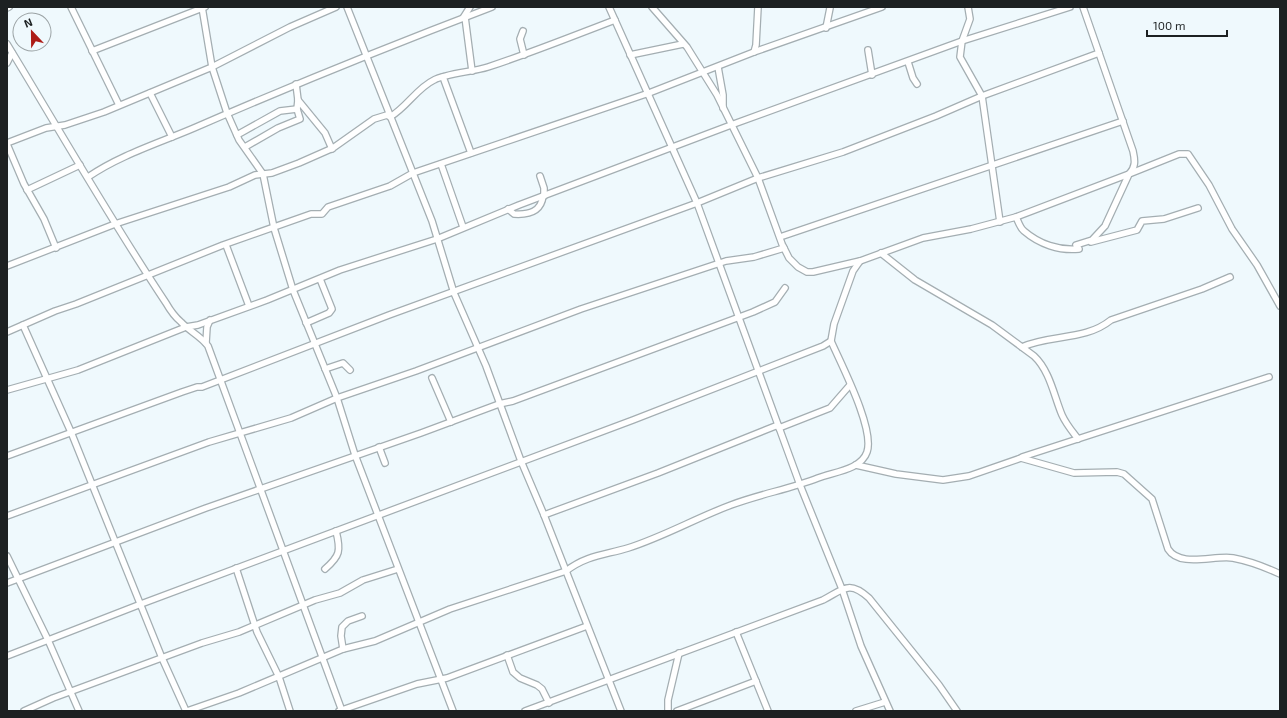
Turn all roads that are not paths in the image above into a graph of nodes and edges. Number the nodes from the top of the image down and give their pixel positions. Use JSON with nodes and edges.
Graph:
{"nodes":[{"id":1,"x":72,"y":7,"type":"edge"},
{"id":2,"x":203,"y":7,"type":"edge"},
{"id":3,"x":336,"y":7,"type":"edge"},
{"id":4,"x":347,"y":7,"type":"edge"},
{"id":5,"x":470,"y":7,"type":"edge"},
{"id":6,"x":492,"y":7,"type":"edge"},
{"id":7,"x":609,"y":7,"type":"edge"},
{"id":8,"x":652,"y":7,"type":"edge"},
{"id":9,"x":758,"y":7,"type":"edge"},
{"id":10,"x":882,"y":7,"type":"edge"},
{"id":11,"x":968,"y":7,"type":"edge"},
{"id":12,"x":1070,"y":7,"type":"edge"},
{"id":13,"x":1083,"y":7,"type":"edge"},
{"id":14,"x":830,"y":8,"type":"edge"},
{"id":15,"x":464,"y":18,"type":"junction"},
{"id":16,"x":615,"y":20,"type":"junction"},
{"id":17,"x":826,"y":28,"type":"junction"},
{"id":18,"x":523,"y":31,"type":"dead end"},
{"id":19,"x":962,"y":41,"type":"junction"},
{"id":20,"x":7,"y":44,"type":"edge"},
{"id":21,"x":683,"y":44,"type":"junction"},
{"id":22,"x":868,"y":50,"type":"dead end"},
{"id":23,"x":92,"y":51,"type":"junction"},
{"id":24,"x":754,"y":52,"type":"junction"},
{"id":25,"x":12,"y":53,"type":"junction"},
{"id":26,"x":1099,"y":53,"type":"junction"},
{"id":27,"x":367,"y":54,"type":"junction"},
{"id":28,"x":524,"y":55,"type":"junction"},
{"id":29,"x":630,"y":55,"type":"junction"},
{"id":30,"x":7,"y":62,"type":"edge"},
{"id":31,"x":908,"y":62,"type":"junction"},
{"id":32,"x":212,"y":67,"type":"junction"},
{"id":33,"x":718,"y":67,"type":"junction"},
{"id":34,"x":472,"y":71,"type":"junction"},
{"id":35,"x":703,"y":73,"type":"junction"},
{"id":36,"x":872,"y":75,"type":"junction"},
{"id":37,"x":443,"y":77,"type":"junction"},
{"id":38,"x":296,"y":84,"type":"junction"},
{"id":39,"x":917,"y":84,"type":"dead end"},
{"id":40,"x":150,"y":93,"type":"junction"},
{"id":41,"x":650,"y":93,"type":"junction"},
{"id":42,"x":982,"y":96,"type":"junction"},
{"id":43,"x":298,"y":100,"type":"junction"},
{"id":44,"x":119,"y":105,"type":"junction"},
{"id":45,"x":297,"y":109,"type":"junction"},
{"id":46,"x":723,"y":109,"type":"junction"},
{"id":47,"x":227,"y":113,"type":"junction"},
{"id":48,"x":390,"y":117,"type":"junction"},
{"id":49,"x":1123,"y":121,"type":"junction"},
{"id":50,"x":731,"y":125,"type":"junction"},
{"id":51,"x":58,"y":126,"type":"junction"},
{"id":52,"x":237,"y":135,"type":"junction"},
{"id":53,"x":172,"y":137,"type":"junction"},
{"id":54,"x":7,"y":143,"type":"edge"},
{"id":55,"x":245,"y":147,"type":"junction"},
{"id":56,"x":673,"y":147,"type":"junction"},
{"id":57,"x":332,"y":149,"type":"junction"},
{"id":58,"x":471,"y":153,"type":"junction"},
{"id":59,"x":441,"y":164,"type":"junction"},
{"id":60,"x":80,"y":165,"type":"junction"},
{"id":61,"x":991,"y":166,"type":"junction"},
{"id":62,"x":413,"y":173,"type":"junction"},
{"id":63,"x":263,"y":174,"type":"junction"},
{"id":64,"x":1129,"y":174,"type":"junction"},
{"id":65,"x":540,"y":176,"type":"dead end"},
{"id":66,"x":88,"y":177,"type":"junction"},
{"id":67,"x":758,"y":178,"type":"junction"},
{"id":68,"x":27,"y":190,"type":"junction"},
{"id":69,"x":543,"y":196,"type":"junction"},
{"id":70,"x":698,"y":203,"type":"junction"},
{"id":71,"x":1198,"y":208,"type":"dead end"},
{"id":72,"x":508,"y":209,"type":"junction"},
{"id":73,"x":1016,"y":217,"type":"junction"},
{"id":74,"x":1000,"y":222,"type":"junction"},
{"id":75,"x":115,"y":224,"type":"junction"},
{"id":76,"x":463,"y":227,"type":"junction"},
{"id":77,"x":274,"y":228,"type":"junction"},
{"id":78,"x":780,"y":237,"type":"junction"},
{"id":79,"x":437,"y":239,"type":"junction"},
{"id":80,"x":226,"y":244,"type":"junction"},
{"id":81,"x":1076,"y":244,"type":"junction"},
{"id":82,"x":56,"y":248,"type":"junction"},
{"id":83,"x":784,"y":248,"type":"junction"},
{"id":84,"x":881,"y":253,"type":"junction"},
{"id":85,"x":860,"y":261,"type":"junction"},
{"id":86,"x":718,"y":264,"type":"junction"},
{"id":87,"x":8,"y":265,"type":"edge"},
{"id":88,"x":148,"y":275,"type":"junction"},
{"id":89,"x":1230,"y":277,"type":"dead end"},
{"id":90,"x":320,"y":279,"type":"junction"},
{"id":91,"x":785,"y":288,"type":"dead end"},
{"id":92,"x":293,"y":290,"type":"junction"},
{"id":93,"x":454,"y":293,"type":"junction"},
{"id":94,"x":249,"y":306,"type":"junction"},
{"id":95,"x":1280,"y":306,"type":"edge"},
{"id":96,"x":738,"y":318,"type":"junction"},
{"id":97,"x":210,"y":320,"type":"junction"},
{"id":98,"x":306,"y":323,"type":"junction"},
{"id":99,"x":23,"y":325,"type":"junction"},
{"id":100,"x":186,"y":327,"type":"junction"},
{"id":101,"x":7,"y":332,"type":"edge"},
{"id":102,"x":831,"y":341,"type":"junction"},
{"id":103,"x":206,"y":343,"type":"junction"},
{"id":104,"x":315,"y":343,"type":"junction"},
{"id":105,"x":1022,"y":347,"type":"junction"},
{"id":106,"x":478,"y":348,"type":"junction"},
{"id":107,"x":325,"y":369,"type":"junction"},
{"id":108,"x":350,"y":370,"type":"dead end"},
{"id":109,"x":759,"y":370,"type":"junction"},
{"id":110,"x":1269,"y":377,"type":"dead end"},
{"id":111,"x":48,"y":378,"type":"junction"},
{"id":112,"x":432,"y":378,"type":"dead end"},
{"id":113,"x":220,"y":380,"type":"junction"},
{"id":114,"x":850,"y":385,"type":"junction"},
{"id":115,"x":7,"y":390,"type":"edge"},
{"id":116,"x":336,"y":398,"type":"junction"},
{"id":117,"x":499,"y":404,"type":"junction"},
{"id":118,"x":451,"y":422,"type":"junction"},
{"id":119,"x":778,"y":427,"type":"junction"},
{"id":120,"x":71,"y":432,"type":"junction"},
{"id":121,"x":240,"y":432,"type":"junction"},
{"id":122,"x":1078,"y":439,"type":"junction"},
{"id":123,"x":380,"y":447,"type":"junction"},
{"id":124,"x":355,"y":455,"type":"junction"},
{"id":125,"x":7,"y":456,"type":"edge"},
{"id":126,"x":1021,"y":458,"type":"junction"},
{"id":127,"x":521,"y":461,"type":"junction"},
{"id":128,"x":385,"y":464,"type":"dead end"},
{"id":129,"x":856,"y":465,"type":"junction"},
{"id":130,"x":91,"y":485,"type":"junction"},
{"id":131,"x":800,"y":485,"type":"junction"},
{"id":132,"x":260,"y":489,"type":"junction"},
{"id":133,"x":544,"y":515,"type":"junction"},
{"id":134,"x":7,"y":516,"type":"edge"},
{"id":135,"x":378,"y":516,"type":"junction"},
{"id":136,"x":336,"y":531,"type":"junction"},
{"id":137,"x":116,"y":542,"type":"junction"},
{"id":138,"x":283,"y":551,"type":"junction"},
{"id":139,"x":7,"y":556,"type":"edge"},
{"id":140,"x":236,"y":568,"type":"junction"},
{"id":141,"x":325,"y":569,"type":"dead end"},
{"id":142,"x":398,"y":569,"type":"junction"},
{"id":143,"x":566,"y":571,"type":"junction"},
{"id":144,"x":1280,"y":574,"type":"edge"},
{"id":145,"x":18,"y":579,"type":"junction"},
{"id":146,"x":7,"y":583,"type":"edge"},
{"id":147,"x":842,"y":589,"type":"junction"},
{"id":148,"x":141,"y":604,"type":"junction"},
{"id":149,"x":302,"y":606,"type":"junction"},
{"id":150,"x":362,"y":616,"type":"dead end"},
{"id":151,"x":419,"y":622,"type":"junction"},
{"id":152,"x":256,"y":626,"type":"junction"},
{"id":153,"x":587,"y":626,"type":"junction"},
{"id":154,"x":736,"y":632,"type":"junction"},
{"id":155,"x":48,"y":640,"type":"junction"},
{"id":156,"x":343,"y":649,"type":"junction"},
{"id":157,"x":679,"y":653,"type":"junction"},
{"id":158,"x":7,"y":656,"type":"edge"},
{"id":159,"x":508,"y":656,"type":"junction"},
{"id":160,"x":162,"y":658,"type":"junction"},
{"id":161,"x":322,"y":658,"type":"junction"},
{"id":162,"x":279,"y":677,"type":"junction"},
{"id":163,"x":441,"y":679,"type":"junction"},
{"id":164,"x":608,"y":679,"type":"junction"},
{"id":165,"x":756,"y":681,"type":"junction"},
{"id":166,"x":71,"y":693,"type":"junction"},
{"id":167,"x":885,"y":702,"type":"junction"},
{"id":168,"x":549,"y":703,"type":"junction"},
{"id":169,"x":24,"y":711,"type":"edge"},
{"id":170,"x":79,"y":711,"type":"edge"},
{"id":171,"x":187,"y":711,"type":"edge"},
{"id":172,"x":290,"y":711,"type":"edge"},
{"id":173,"x":341,"y":711,"type":"edge"},
{"id":174,"x":453,"y":711,"type":"edge"},
{"id":175,"x":524,"y":711,"type":"edge"},
{"id":176,"x":621,"y":711,"type":"edge"},
{"id":177,"x":668,"y":711,"type":"edge"},
{"id":178,"x":677,"y":711,"type":"edge"},
{"id":179,"x":768,"y":711,"type":"edge"},
{"id":180,"x":856,"y":711,"type":"edge"},
{"id":181,"x":890,"y":711,"type":"edge"},
{"id":182,"x":957,"y":711,"type":"edge"}],
"edges":[{"from":1,"to":23,"type":"street"},
{"from":2,"to":23,"type":"street"},
{"from":2,"to":32,"type":"street"},
{"from":3,"to":32,"type":"street"},
{"from":4,"to":27,"type":"street"},
{"from":5,"to":15,"type":"street"},
{"from":6,"to":15,"type":"street"},
{"from":7,"to":16,"type":"street"},
{"from":8,"to":21,"type":"street"},
{"from":9,"to":24,"type":"street"},
{"from":10,"to":17,"type":"street"},
{"from":11,"to":19,"type":"street"},
{"from":12,"to":19,"type":"street"},
{"from":13,"to":26,"type":"street"},
{"from":14,"to":17,"type":"street"},
{"from":15,"to":27,"type":"street"},
{"from":15,"to":34,"type":"street"},
{"from":16,"to":28,"type":"street"},
{"from":16,"to":29,"type":"street"},
{"from":17,"to":24,"type":"street"},
{"from":18,"to":28,"type":"street"},
{"from":19,"to":31,"type":"street"},
{"from":19,"to":42,"type":"street"},
{"from":20,"to":25,"type":"street"},
{"from":21,"to":29,"type":"street"},
{"from":21,"to":35,"type":"street"},
{"from":22,"to":36,"type":"street"},
{"from":23,"to":44,"type":"street"},
{"from":24,"to":33,"type":"street"},
{"from":25,"to":30,"type":"street"},
{"from":25,"to":51,"type":"street"},
{"from":26,"to":42,"type":"street"},
{"from":26,"to":49,"type":"street"},
{"from":27,"to":38,"type":"street"},
{"from":27,"to":48,"type":"street"},
{"from":28,"to":34,"type":"street"},
{"from":29,"to":41,"type":"street"},
{"from":31,"to":36,"type":"street"},
{"from":31,"to":39,"type":"street"},
{"from":32,"to":40,"type":"street"},
{"from":32,"to":47,"type":"street"},
{"from":33,"to":35,"type":"street"},
{"from":33,"to":46,"type":"street"},
{"from":34,"to":37,"type":"street"},
{"from":35,"to":41,"type":"street"},
{"from":35,"to":46,"type":"street"},
{"from":36,"to":50,"type":"street"},
{"from":37,"to":48,"type":"street"},
{"from":37,"to":58,"type":"street"},
{"from":38,"to":43,"type":"street"},
{"from":38,"to":47,"type":"street"},
{"from":40,"to":44,"type":"street"},
{"from":40,"to":53,"type":"street"},
{"from":41,"to":56,"type":"street"},
{"from":41,"to":58,"type":"street"},
{"from":42,"to":61,"type":"street"},
{"from":42,"to":67,"type":"street"},
{"from":43,"to":45,"type":"street"},
{"from":43,"to":57,"type":"street"},
{"from":44,"to":51,"type":"street"},
{"from":45,"to":52,"type":"street"},
{"from":45,"to":55,"type":"street"},
{"from":46,"to":50,"type":"street"},
{"from":47,"to":52,"type":"street"},
{"from":47,"to":53,"type":"street"},
{"from":48,"to":57,"type":"street"},
{"from":48,"to":62,"type":"street"},
{"from":49,"to":61,"type":"street"},
{"from":49,"to":64,"type":"street"},
{"from":50,"to":56,"type":"street"},
{"from":50,"to":67,"type":"street"},
{"from":51,"to":54,"type":"street"},
{"from":51,"to":60,"type":"street"},
{"from":52,"to":55,"type":"street"},
{"from":53,"to":66,"type":"street"},
{"from":54,"to":68,"type":"street"},
{"from":55,"to":63,"type":"street"},
{"from":56,"to":69,"type":"street"},
{"from":56,"to":70,"type":"street"},
{"from":57,"to":63,"type":"street"},
{"from":58,"to":59,"type":"street"},
{"from":59,"to":62,"type":"street"},
{"from":59,"to":76,"type":"street"},
{"from":60,"to":66,"type":"street"},
{"from":60,"to":68,"type":"street"},
{"from":61,"to":74,"type":"street"},
{"from":61,"to":78,"type":"street"},
{"from":62,"to":77,"type":"street"},
{"from":62,"to":79,"type":"street"},
{"from":63,"to":75,"type":"street"},
{"from":63,"to":77,"type":"street"},
{"from":64,"to":73,"type":"street"},
{"from":64,"to":81,"type":"street"},
{"from":64,"to":95,"type":"street"},
{"from":65,"to":69,"type":"street"},
{"from":66,"to":75,"type":"street"},
{"from":67,"to":70,"type":"street"},
{"from":67,"to":78,"type":"street"},
{"from":68,"to":82,"type":"street"},
{"from":69,"to":72,"type":"street"},
{"from":69,"to":72,"type":"street"},
{"from":70,"to":86,"type":"street"},
{"from":70,"to":93,"type":"street"},
{"from":71,"to":81,"type":"street"},
{"from":72,"to":76,"type":"street"},
{"from":73,"to":74,"type":"street"},
{"from":73,"to":81,"type":"street"},
{"from":74,"to":84,"type":"street"},
{"from":75,"to":82,"type":"street"},
{"from":75,"to":88,"type":"street"},
{"from":76,"to":79,"type":"street"},
{"from":77,"to":80,"type":"street"},
{"from":77,"to":92,"type":"street"},
{"from":78,"to":83,"type":"street"},
{"from":79,"to":90,"type":"street"},
{"from":79,"to":93,"type":"street"},
{"from":80,"to":88,"type":"street"},
{"from":80,"to":94,"type":"street"},
{"from":82,"to":87,"type":"street"},
{"from":83,"to":85,"type":"street"},
{"from":83,"to":86,"type":"street"},
{"from":84,"to":85,"type":"street"},
{"from":84,"to":105,"type":"street"},
{"from":85,"to":102,"type":"street"},
{"from":86,"to":96,"type":"street"},
{"from":86,"to":106,"type":"street"},
{"from":88,"to":99,"type":"street"},
{"from":88,"to":100,"type":"street"},
{"from":89,"to":105,"type":"street"},
{"from":90,"to":92,"type":"street"},
{"from":90,"to":98,"type":"street"},
{"from":91,"to":96,"type":"street"},
{"from":92,"to":94,"type":"street"},
{"from":92,"to":98,"type":"street"},
{"from":93,"to":104,"type":"street"},
{"from":93,"to":106,"type":"street"},
{"from":94,"to":97,"type":"street"},
{"from":96,"to":109,"type":"street"},
{"from":96,"to":117,"type":"street"},
{"from":97,"to":100,"type":"street"},
{"from":97,"to":103,"type":"street"},
{"from":98,"to":104,"type":"street"},
{"from":99,"to":101,"type":"street"},
{"from":99,"to":111,"type":"street"},
{"from":100,"to":103,"type":"street"},
{"from":100,"to":111,"type":"street"},
{"from":102,"to":109,"type":"street"},
{"from":102,"to":114,"type":"street"},
{"from":103,"to":113,"type":"street"},
{"from":104,"to":107,"type":"street"},
{"from":104,"to":113,"type":"street"},
{"from":105,"to":122,"type":"street"},
{"from":106,"to":116,"type":"street"},
{"from":106,"to":117,"type":"street"},
{"from":107,"to":108,"type":"street"},
{"from":107,"to":116,"type":"street"},
{"from":109,"to":119,"type":"street"},
{"from":109,"to":127,"type":"street"},
{"from":110,"to":122,"type":"street"},
{"from":111,"to":115,"type":"street"},
{"from":111,"to":120,"type":"street"},
{"from":112,"to":118,"type":"street"},
{"from":113,"to":120,"type":"street"},
{"from":113,"to":121,"type":"street"},
{"from":114,"to":119,"type":"street"},
{"from":114,"to":129,"type":"street"},
{"from":116,"to":121,"type":"street"},
{"from":116,"to":124,"type":"street"},
{"from":117,"to":118,"type":"street"},
{"from":117,"to":127,"type":"street"},
{"from":118,"to":123,"type":"street"},
{"from":119,"to":131,"type":"street"},
{"from":119,"to":133,"type":"street"},
{"from":120,"to":125,"type":"street"},
{"from":120,"to":130,"type":"street"},
{"from":121,"to":130,"type":"street"},
{"from":121,"to":132,"type":"street"},
{"from":122,"to":126,"type":"street"},
{"from":123,"to":124,"type":"street"},
{"from":123,"to":128,"type":"street"},
{"from":124,"to":132,"type":"street"},
{"from":124,"to":135,"type":"street"},
{"from":126,"to":129,"type":"street"},
{"from":126,"to":144,"type":"street"},
{"from":127,"to":133,"type":"street"},
{"from":127,"to":135,"type":"street"},
{"from":129,"to":131,"type":"street"},
{"from":130,"to":134,"type":"street"},
{"from":130,"to":137,"type":"street"},
{"from":131,"to":143,"type":"street"},
{"from":131,"to":147,"type":"street"},
{"from":132,"to":137,"type":"street"},
{"from":132,"to":138,"type":"street"},
{"from":133,"to":143,"type":"street"},
{"from":135,"to":136,"type":"street"},
{"from":135,"to":142,"type":"street"},
{"from":136,"to":138,"type":"street"},
{"from":136,"to":141,"type":"street"},
{"from":137,"to":145,"type":"street"},
{"from":137,"to":148,"type":"street"},
{"from":138,"to":140,"type":"street"},
{"from":138,"to":149,"type":"street"},
{"from":139,"to":145,"type":"street"},
{"from":140,"to":148,"type":"street"},
{"from":140,"to":152,"type":"street"},
{"from":142,"to":149,"type":"street"},
{"from":142,"to":151,"type":"street"},
{"from":143,"to":151,"type":"street"},
{"from":143,"to":153,"type":"street"},
{"from":145,"to":146,"type":"street"},
{"from":145,"to":155,"type":"street"},
{"from":147,"to":154,"type":"street"},
{"from":147,"to":167,"type":"street"},
{"from":147,"to":182,"type":"street"},
{"from":148,"to":155,"type":"street"},
{"from":148,"to":160,"type":"street"},
{"from":149,"to":152,"type":"street"},
{"from":149,"to":161,"type":"street"},
{"from":150,"to":156,"type":"street"},
{"from":151,"to":156,"type":"street"},
{"from":151,"to":163,"type":"street"},
{"from":152,"to":160,"type":"street"},
{"from":152,"to":162,"type":"street"},
{"from":153,"to":159,"type":"street"},
{"from":153,"to":164,"type":"street"},
{"from":154,"to":157,"type":"street"},
{"from":154,"to":165,"type":"street"},
{"from":155,"to":158,"type":"street"},
{"from":155,"to":166,"type":"street"},
{"from":156,"to":161,"type":"street"},
{"from":157,"to":164,"type":"street"},
{"from":157,"to":177,"type":"street"},
{"from":159,"to":163,"type":"street"},
{"from":159,"to":168,"type":"street"},
{"from":160,"to":166,"type":"street"},
{"from":160,"to":171,"type":"street"},
{"from":161,"to":162,"type":"street"},
{"from":161,"to":173,"type":"street"},
{"from":162,"to":171,"type":"street"},
{"from":162,"to":172,"type":"street"},
{"from":163,"to":173,"type":"street"},
{"from":163,"to":174,"type":"street"},
{"from":164,"to":168,"type":"street"},
{"from":164,"to":176,"type":"street"},
{"from":165,"to":178,"type":"street"},
{"from":165,"to":179,"type":"street"},
{"from":166,"to":169,"type":"street"},
{"from":166,"to":170,"type":"street"},
{"from":167,"to":180,"type":"street"},
{"from":167,"to":181,"type":"street"},
{"from":168,"to":175,"type":"street"}]}
